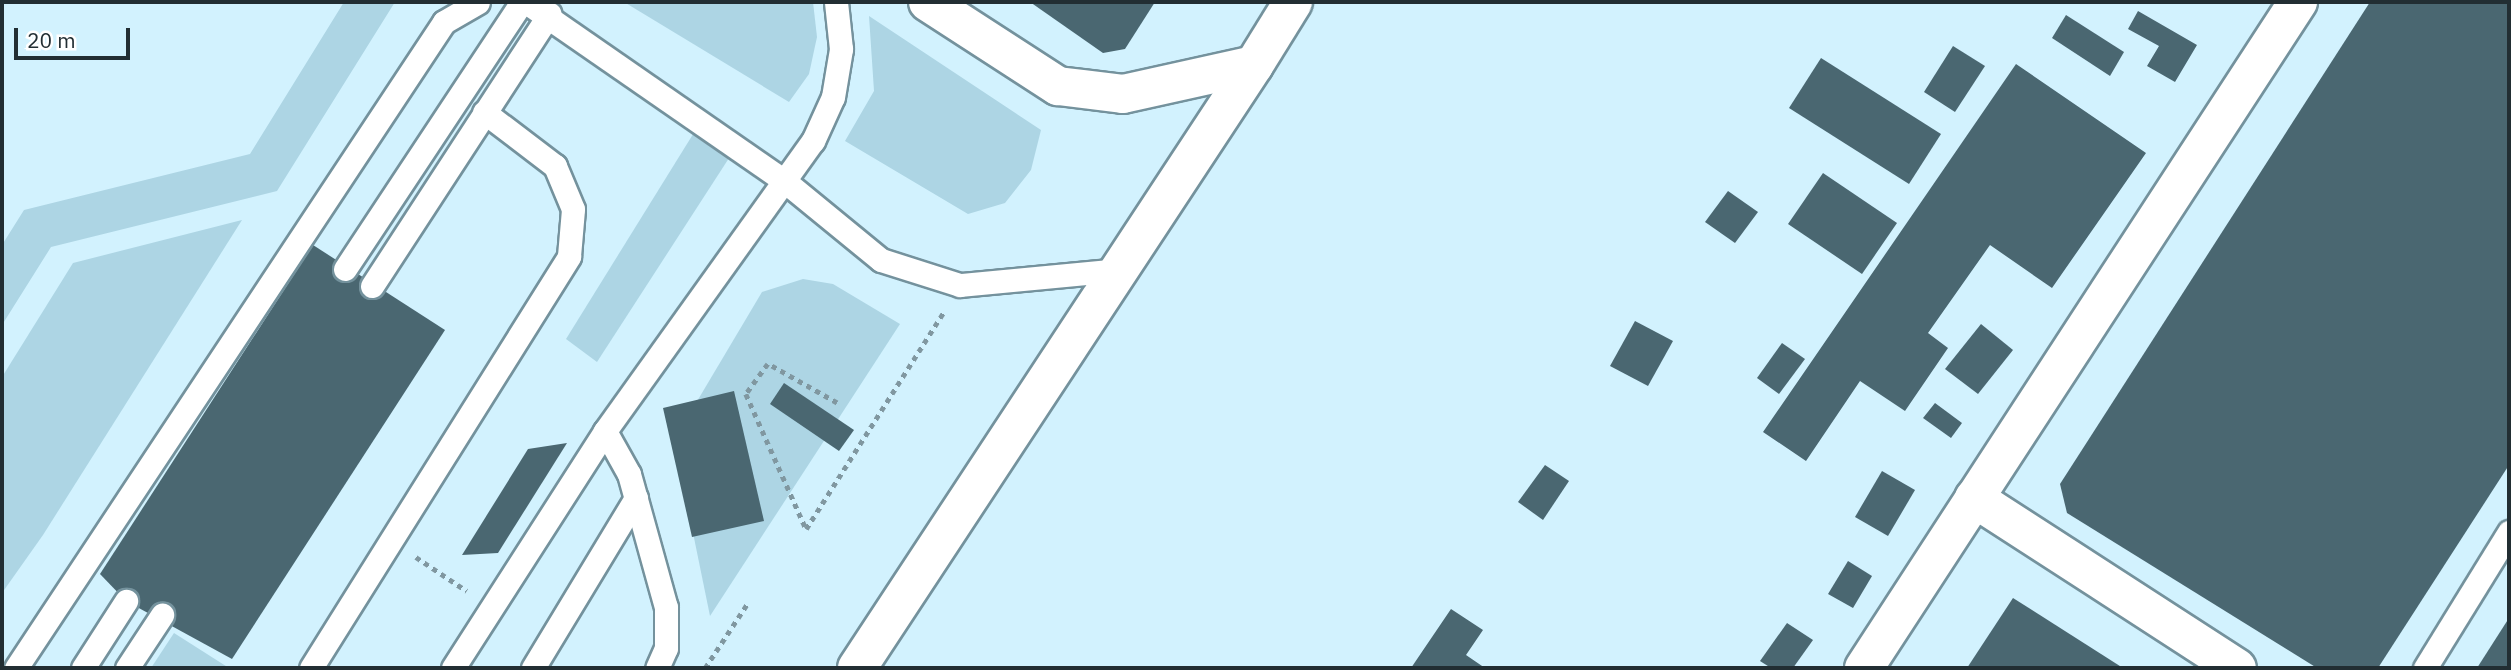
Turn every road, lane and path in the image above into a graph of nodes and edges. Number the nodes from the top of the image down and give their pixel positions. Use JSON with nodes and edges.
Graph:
{"nodes":[{"id":1,"x":478,"y":2,"type":"edge"},
{"id":2,"x":524,"y":2,"type":"edge"},
{"id":3,"x":836,"y":2,"type":"edge"},
{"id":4,"x":1293,"y":2,"type":"edge"},
{"id":5,"x":2298,"y":2,"type":"edge"},
{"id":6,"x":946,"y":6,"type":"edge"},
{"id":7,"x":549,"y":14,"type":"junction"},
{"id":8,"x":1254,"y":65,"type":"junction"},
{"id":9,"x":484,"y":112,"type":"junction"},
{"id":10,"x":782,"y":179,"type":"junction"},
{"id":11,"x":345,"y":269,"type":"dead end"},
{"id":12,"x":1119,"y":270,"type":"junction"},
{"id":13,"x":960,"y":285,"type":"junction"},
{"id":14,"x":372,"y":286,"type":"dead end"},
{"id":15,"x":837,"y":403,"type":"dead end"},
{"id":16,"x":605,"y":431,"type":"junction"},
{"id":17,"x":636,"y":498,"type":"junction"},
{"id":18,"x":1974,"y":498,"type":"junction"},
{"id":19,"x":2509,"y":532,"type":"edge"},
{"id":20,"x":392,"y":541,"type":"junction"},
{"id":21,"x":127,"y":601,"type":"dead end"},
{"id":22,"x":747,"y":604,"type":"dead end"},
{"id":23,"x":491,"y":607,"type":"junction"},
{"id":24,"x":162,"y":615,"type":"dead end"},
{"id":25,"x":2,"y":660,"type":"edge"},
{"id":26,"x":20,"y":662,"type":"edge"},
{"id":27,"x":83,"y":668,"type":"edge"},
{"id":28,"x":127,"y":668,"type":"edge"},
{"id":29,"x":311,"y":668,"type":"edge"},
{"id":30,"x":453,"y":668,"type":"edge"},
{"id":31,"x":533,"y":668,"type":"edge"},
{"id":32,"x":657,"y":668,"type":"edge"},
{"id":33,"x":705,"y":668,"type":"edge"},
{"id":34,"x":857,"y":668,"type":"edge"},
{"id":35,"x":1864,"y":668,"type":"edge"},
{"id":36,"x":2236,"y":668,"type":"edge"},
{"id":37,"x":2425,"y":668,"type":"edge"}],
"edges":[{"from":1,"to":26,"type":"lane"},
{"from":2,"to":7,"type":"lane"},
{"from":2,"to":11,"type":"lane"},
{"from":3,"to":10,"type":"lane"},
{"from":4,"to":8,"type":"main road"},
{"from":5,"to":18,"type":"main road"},
{"from":6,"to":8,"type":"main road"},
{"from":7,"to":9,"type":"lane"},
{"from":7,"to":10,"type":"lane"},
{"from":8,"to":12,"type":"main road"},
{"from":9,"to":14,"type":"lane"},
{"from":9,"to":20,"type":"lane"},
{"from":10,"to":13,"type":"lane"},
{"from":10,"to":16,"type":"lane"},
{"from":12,"to":13,"type":"lane"},
{"from":12,"to":34,"type":"main road"},
{"from":13,"to":15,"type":"path"},
{"from":16,"to":17,"type":"lane"},
{"from":16,"to":23,"type":"lane"},
{"from":17,"to":31,"type":"lane"},
{"from":17,"to":32,"type":"lane"},
{"from":18,"to":35,"type":"main road"},
{"from":18,"to":36,"type":"main road"},
{"from":19,"to":37,"type":"lane"},
{"from":20,"to":23,"type":"path"},
{"from":20,"to":29,"type":"lane"},
{"from":21,"to":27,"type":"lane"},
{"from":22,"to":33,"type":"path"},
{"from":23,"to":30,"type":"lane"},
{"from":24,"to":28,"type":"lane"},
{"from":25,"to":26,"type":"lane"}]}
